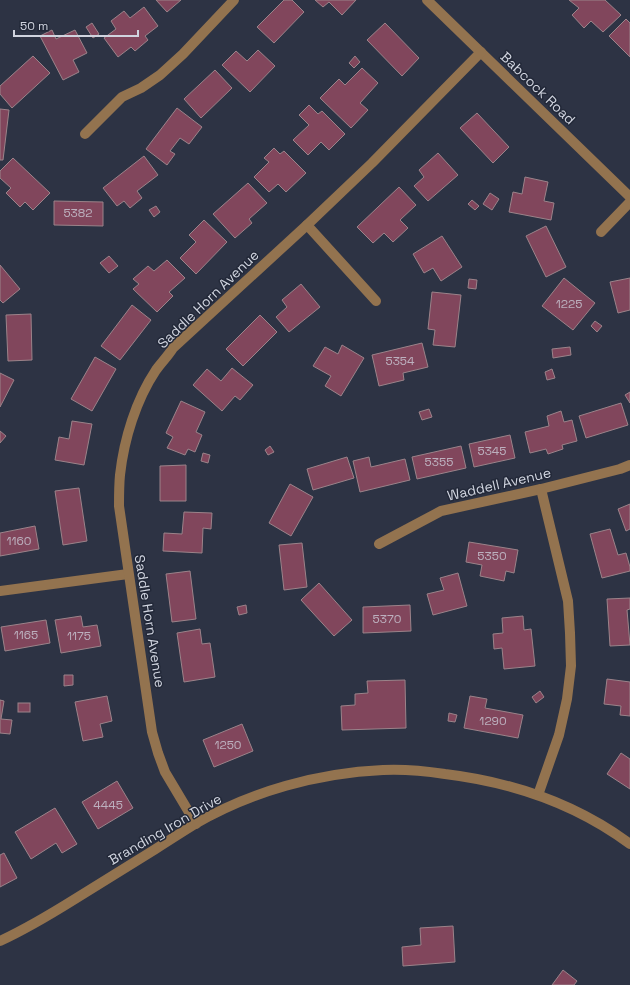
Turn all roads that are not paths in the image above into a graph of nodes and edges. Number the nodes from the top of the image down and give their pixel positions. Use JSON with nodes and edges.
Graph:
{"nodes":[{"id":1,"x":234,"y":0,"type":"edge"},
{"id":2,"x":427,"y":0,"type":"edge"},
{"id":3,"x":481,"y":52,"type":"junction"},
{"id":4,"x":85,"y":134,"type":"dead end"},
{"id":5,"x":630,"y":197,"type":"edge"},
{"id":6,"x":630,"y":202,"type":"edge"},
{"id":7,"x":307,"y":225,"type":"junction"},
{"id":8,"x":601,"y":232,"type":"dead end"},
{"id":9,"x":376,"y":301,"type":"dead end"},
{"id":10,"x":630,"y":465,"type":"edge"},
{"id":11,"x":541,"y":489,"type":"junction"},
{"id":12,"x":379,"y":544,"type":"dead end"},
{"id":13,"x":128,"y":574,"type":"junction"},
{"id":14,"x":0,"y":591,"type":"edge"},
{"id":15,"x":538,"y":795,"type":"junction"},
{"id":16,"x":196,"y":824,"type":"junction"},
{"id":17,"x":630,"y":844,"type":"edge"},
{"id":18,"x":0,"y":941,"type":"edge"}],
"edges":[{"from":1,"to":4,"type":"street"},
{"from":2,"to":3,"type":"street","name":"Babcock Road"},
{"from":3,"to":5,"type":"street","name":"Babcock Road"},
{"from":3,"to":7,"type":"street","name":"Saddle Horn Avenue"},
{"from":6,"to":8,"type":"street"},
{"from":7,"to":9,"type":"street"},
{"from":7,"to":13,"type":"street","name":"Saddle Horn Avenue"},
{"from":10,"to":11,"type":"street","name":"Waddell Avenue"},
{"from":11,"to":12,"type":"street","name":"Waddell Avenue"},
{"from":11,"to":15,"type":"street"},
{"from":13,"to":14,"type":"street"},
{"from":13,"to":16,"type":"street","name":"Saddle Horn Avenue"},
{"from":15,"to":16,"type":"street","name":"Branding Iron Drive"},
{"from":15,"to":17,"type":"street","name":"Branding Iron Drive"},
{"from":16,"to":18,"type":"street","name":"Branding Iron Drive"}]}
